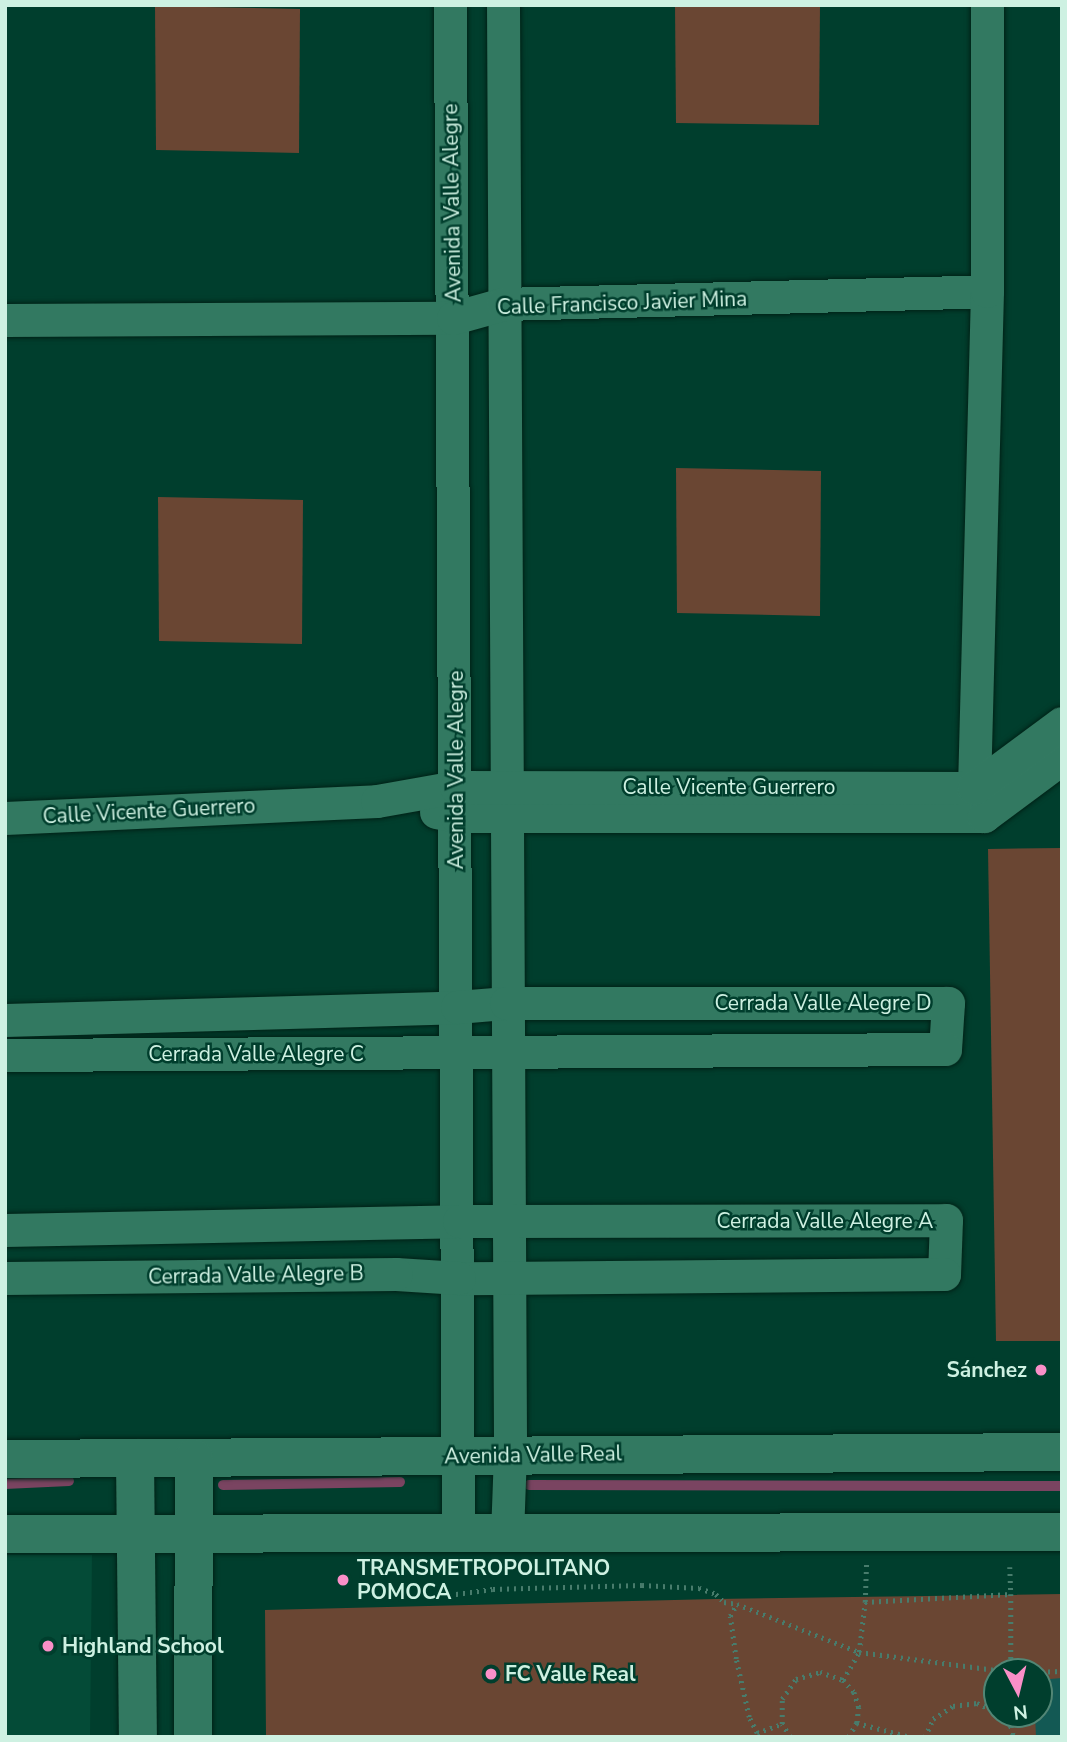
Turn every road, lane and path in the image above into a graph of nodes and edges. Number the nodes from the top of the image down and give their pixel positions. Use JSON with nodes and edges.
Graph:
{"nodes":[{"id":1,"x":450,"y":5,"type":"edge"},
{"id":2,"x":503,"y":5,"type":"edge"},
{"id":3,"x":987,"y":5,"type":"edge"},
{"id":4,"x":987,"y":291,"type":"junction"},
{"id":5,"x":503,"y":303,"type":"junction"},
{"id":6,"x":453,"y":318,"type":"junction"},
{"id":7,"x":5,"y":320,"type":"edge"},
{"id":8,"x":1062,"y":723,"type":"edge"},
{"id":9,"x":1062,"y":758,"type":"edge"},
{"id":10,"x":974,"y":788,"type":"junction"},
{"id":11,"x":456,"y":801,"type":"junction"},
{"id":12,"x":505,"y":801,"type":"junction"},
{"id":13,"x":5,"y":818,"type":"edge"},
{"id":14,"x":506,"y":1003,"type":"junction"},
{"id":15,"x":457,"y":1007,"type":"junction"},
{"id":16,"x":5,"y":1020,"type":"edge"},
{"id":17,"x":506,"y":1051,"type":"junction"},
{"id":18,"x":457,"y":1054,"type":"junction"},
{"id":19,"x":5,"y":1055,"type":"edge"},
{"id":20,"x":459,"y":1221,"type":"junction"},
{"id":21,"x":507,"y":1222,"type":"junction"},
{"id":22,"x":5,"y":1230,"type":"edge"},
{"id":23,"x":507,"y":1277,"type":"junction"},
{"id":24,"x":5,"y":1278,"type":"edge"},
{"id":25,"x":459,"y":1278,"type":"junction"},
{"id":26,"x":1062,"y":1452,"type":"edge"},
{"id":27,"x":509,"y":1453,"type":"junction"},
{"id":28,"x":460,"y":1456,"type":"junction"},
{"id":29,"x":135,"y":1458,"type":"junction"},
{"id":30,"x":194,"y":1458,"type":"junction"},
{"id":31,"x":5,"y":1459,"type":"edge"},
{"id":32,"x":1062,"y":1532,"type":"edge"},
{"id":33,"x":5,"y":1534,"type":"edge"},
{"id":34,"x":137,"y":1534,"type":"junction"},
{"id":35,"x":193,"y":1534,"type":"junction"},
{"id":36,"x":507,"y":1534,"type":"junction"},
{"id":37,"x":458,"y":1535,"type":"junction"},
{"id":38,"x":449,"y":1595,"type":"dead end"},
{"id":39,"x":737,"y":1604,"type":"junction"},
{"id":40,"x":859,"y":1652,"type":"junction"},
{"id":41,"x":1011,"y":1658,"type":"edge"},
{"id":42,"x":983,"y":1668,"type":"edge"},
{"id":43,"x":843,"y":1680,"type":"junction"},
{"id":44,"x":983,"y":1706,"type":"edge"},
{"id":45,"x":856,"y":1723,"type":"junction"},
{"id":46,"x":782,"y":1724,"type":"junction"},
{"id":47,"x":757,"y":1735,"type":"edge"},
{"id":48,"x":138,"y":1737,"type":"edge"},
{"id":49,"x":194,"y":1737,"type":"edge"},
{"id":50,"x":790,"y":1737,"type":"edge"},
{"id":51,"x":849,"y":1737,"type":"edge"},
{"id":52,"x":910,"y":1737,"type":"edge"},
{"id":53,"x":925,"y":1737,"type":"edge"}],
"edges":[{"from":1,"to":6,"type":"street","name":"Avenida Valle Alegre"},
{"from":2,"to":5,"type":"street"},
{"from":3,"to":4,"type":"street"},
{"from":4,"to":5,"type":"street","name":"Calle Francisco Javier Mina"},
{"from":4,"to":10,"type":"street"},
{"from":5,"to":6,"type":"street","name":"Calle Francisco Javier Mina"},
{"from":5,"to":12,"type":"street"},
{"from":6,"to":7,"type":"street","name":"Calle Francisco Javier Mina"},
{"from":6,"to":11,"type":"street","name":"Avenida Valle Alegre"},
{"from":8,"to":10,"type":"street"},
{"from":9,"to":12,"type":"street","name":"Calle Vicente Guerrero"},
{"from":10,"to":12,"type":"street","name":"Calle Vicente Guerrero"},
{"from":11,"to":12,"type":"street","name":"Calle Vicente Guerrero"},
{"from":11,"to":13,"type":"street","name":"Calle Vicente Guerrero"},
{"from":11,"to":15,"type":"street","name":"Avenida Valle Alegre"},
{"from":12,"to":14,"type":"street"},
{"from":14,"to":15,"type":"street","name":"Cerrada Valle Alegre C"},
{"from":14,"to":17,"type":"street"},
{"from":14,"to":17,"type":"street","name":"Cerrada Valle Alegre D"},
{"from":15,"to":16,"type":"street","name":"Cerrada Valle Alegre C"},
{"from":15,"to":18,"type":"street","name":"Avenida Valle Alegre"},
{"from":17,"to":18,"type":"street","name":"Cerrada Valle Alegre C"},
{"from":17,"to":21,"type":"street"},
{"from":18,"to":19,"type":"street","name":"Cerrada Valle Alegre C"},
{"from":18,"to":20,"type":"street","name":"Avenida Valle Alegre"},
{"from":20,"to":21,"type":"street"},
{"from":20,"to":22,"type":"street"},
{"from":20,"to":25,"type":"street","name":"Avenida Valle Alegre"},
{"from":21,"to":23,"type":"street"},
{"from":21,"to":23,"type":"street","name":"Cerrada Valle Alegre A"},
{"from":23,"to":25,"type":"street","name":"Cerrada Valle Alegre B"},
{"from":23,"to":27,"type":"street"},
{"from":24,"to":25,"type":"street","name":"Cerrada Valle Alegre B"},
{"from":25,"to":28,"type":"street","name":"Avenida Valle Alegre"},
{"from":26,"to":27,"type":"street","name":"Avenida Valle Real"},
{"from":27,"to":28,"type":"street","name":"Avenida Valle Real"},
{"from":27,"to":36,"type":"street"},
{"from":28,"to":30,"type":"street","name":"Avenida Valle Real"},
{"from":28,"to":37,"type":"street","name":"Avenida Valle Alegre"},
{"from":29,"to":30,"type":"street","name":"Avenida Valle Real"},
{"from":29,"to":31,"type":"street","name":"Avenida Valle Real"},
{"from":29,"to":34,"type":"street"},
{"from":30,"to":35,"type":"street"},
{"from":32,"to":36,"type":"street"},
{"from":33,"to":34,"type":"street"},
{"from":34,"to":35,"type":"street"},
{"from":34,"to":48,"type":"street"},
{"from":35,"to":37,"type":"street"},
{"from":35,"to":49,"type":"street"},
{"from":36,"to":37,"type":"street"},
{"from":38,"to":39,"type":"path"},
{"from":39,"to":40,"type":"path"},
{"from":39,"to":47,"type":"path"},
{"from":40,"to":41,"type":"path"},
{"from":40,"to":42,"type":"path"},
{"from":40,"to":43,"type":"path"},
{"from":43,"to":45,"type":"path"},
{"from":43,"to":46,"type":"path"},
{"from":44,"to":53,"type":"path"},
{"from":45,"to":51,"type":"path"},
{"from":45,"to":52,"type":"path"},
{"from":46,"to":47,"type":"path"},
{"from":46,"to":50,"type":"path"}]}
